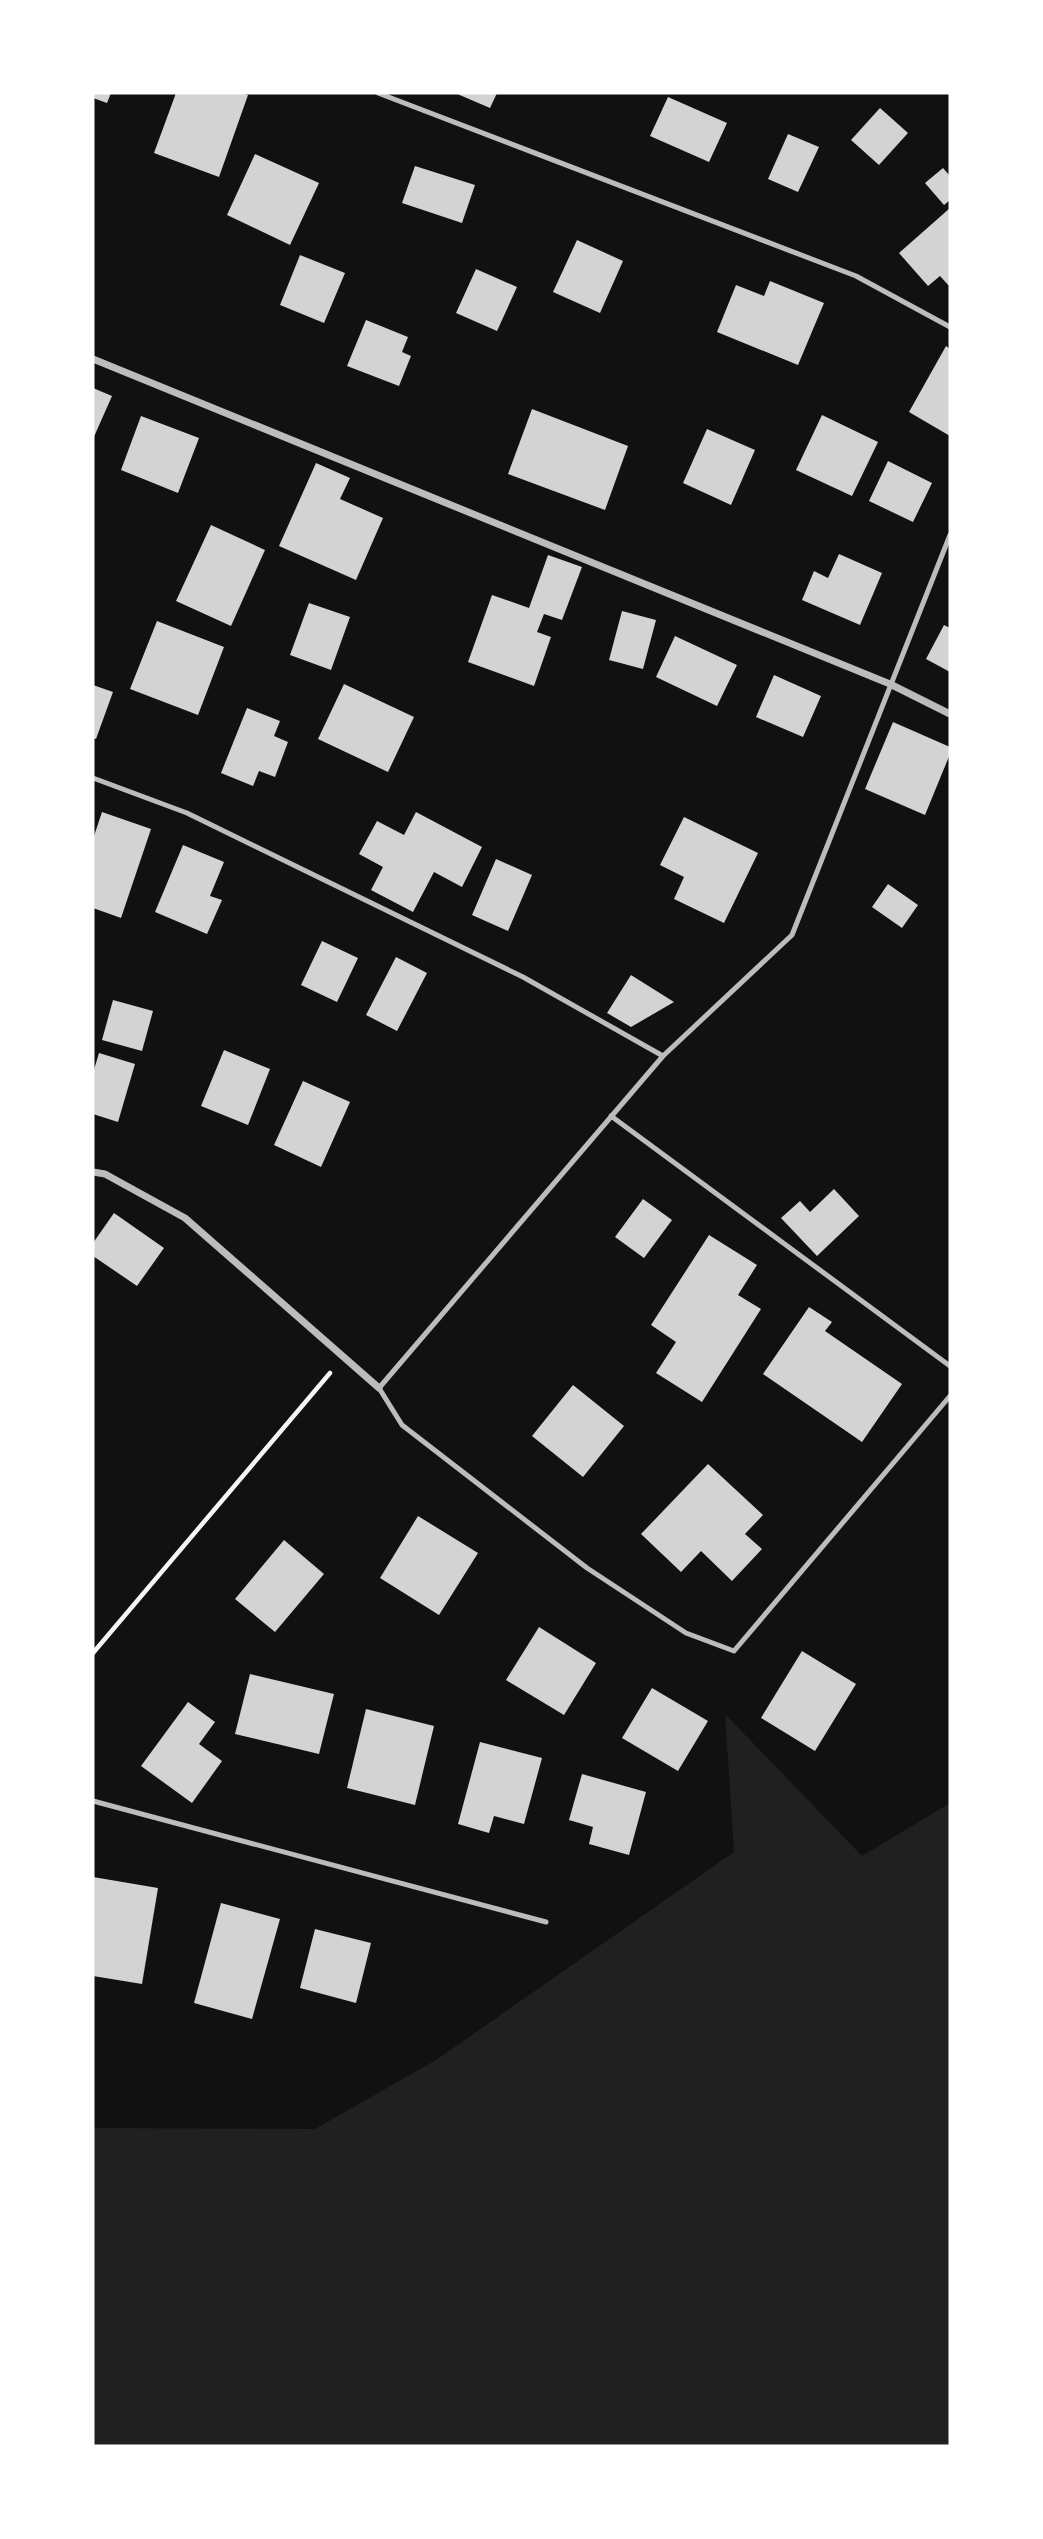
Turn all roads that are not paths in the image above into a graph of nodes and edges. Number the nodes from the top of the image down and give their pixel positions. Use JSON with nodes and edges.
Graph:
{"nodes":[{"id":1,"x":378,"y":93,"type":"edge"},
{"id":2,"x":950,"y":327,"type":"edge"},
{"id":3,"x":93,"y":359,"type":"edge"},
{"id":4,"x":950,"y":535,"type":"edge"},
{"id":5,"x":890,"y":684,"type":"junction"},
{"id":6,"x":950,"y":714,"type":"edge"},
{"id":7,"x":93,"y":778,"type":"edge"},
{"id":8,"x":663,"y":1056,"type":"junction"},
{"id":9,"x":611,"y":1116,"type":"junction"},
{"id":10,"x":93,"y":1172,"type":"edge"},
{"id":11,"x":950,"y":1366,"type":"edge"},
{"id":12,"x":379,"y":1388,"type":"junction"},
{"id":13,"x":950,"y":1396,"type":"edge"},
{"id":14,"x":93,"y":1801,"type":"edge"},
{"id":15,"x":546,"y":1922,"type":"dead end"}],
"edges":[{"from":1,"to":2,"type":"lane"},
{"from":3,"to":5,"type":"street"},
{"from":4,"to":5,"type":"lane"},
{"from":5,"to":6,"type":"street"},
{"from":5,"to":8,"type":"lane"},
{"from":7,"to":8,"type":"lane"},
{"from":8,"to":9,"type":"lane"},
{"from":9,"to":11,"type":"lane"},
{"from":9,"to":12,"type":"lane"},
{"from":10,"to":12,"type":"street"},
{"from":12,"to":13,"type":"lane"},
{"from":14,"to":15,"type":"lane"}]}
